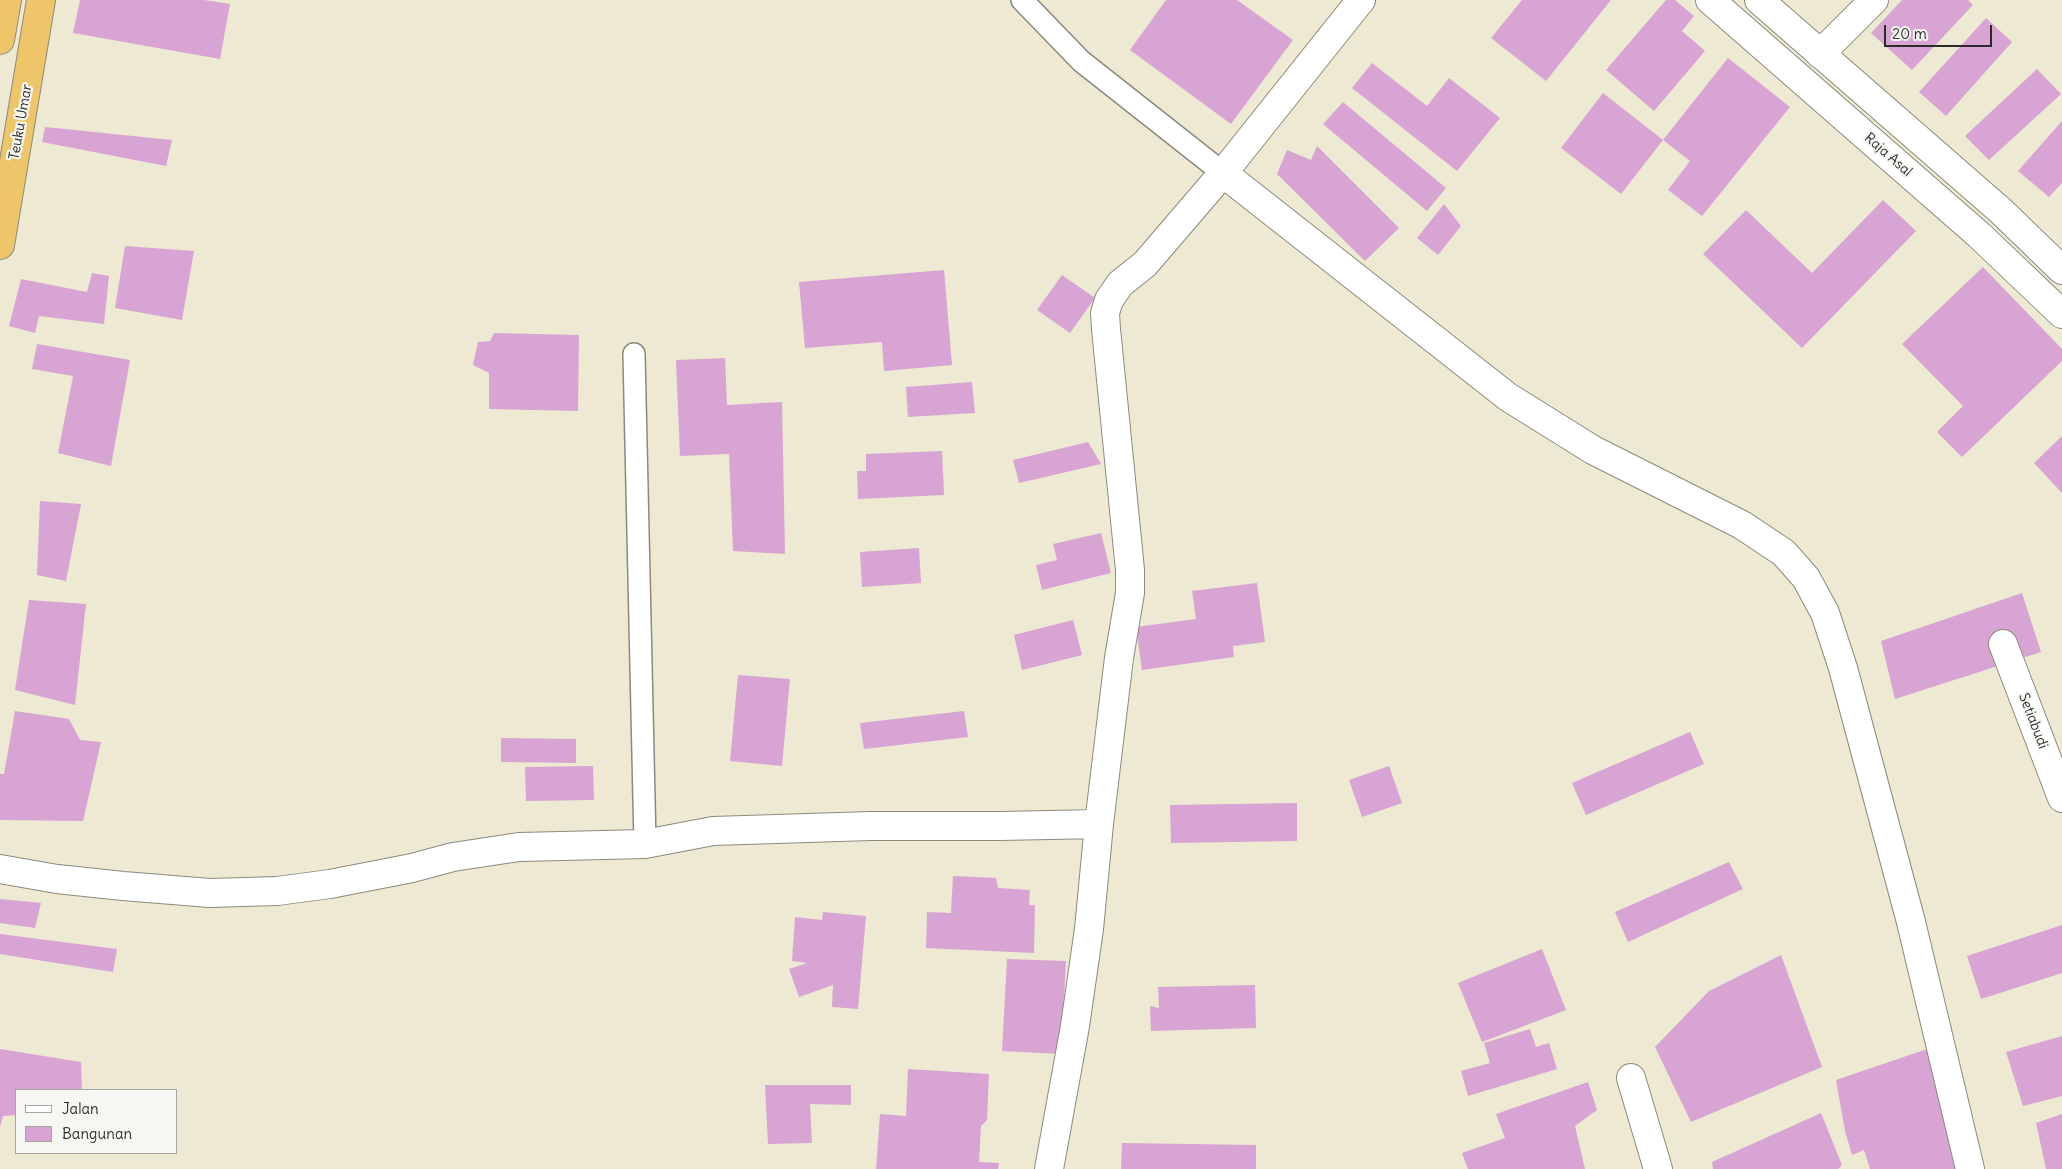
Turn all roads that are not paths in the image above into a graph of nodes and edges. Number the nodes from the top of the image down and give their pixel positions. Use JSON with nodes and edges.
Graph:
{"nodes":[{"id":1,"x":7,"y":0,"type":"edge"},
{"id":2,"x":41,"y":0,"type":"edge"},
{"id":3,"x":1022,"y":0,"type":"edge"},
{"id":4,"x":1361,"y":0,"type":"edge"},
{"id":5,"x":1710,"y":0,"type":"edge"},
{"id":6,"x":1759,"y":0,"type":"edge"},
{"id":7,"x":1874,"y":0,"type":"edge"},
{"id":8,"x":0,"y":40,"type":"edge"},
{"id":9,"x":1820,"y":54,"type":"junction"},
{"id":10,"x":1223,"y":174,"type":"junction"},
{"id":11,"x":0,"y":245,"type":"edge"},
{"id":12,"x":2062,"y":270,"type":"edge"},
{"id":13,"x":2062,"y":314,"type":"edge"},
{"id":14,"x":634,"y":354,"type":"dead end"},
{"id":15,"x":2003,"y":644,"type":"dead end"},
{"id":16,"x":2062,"y":798,"type":"edge"},
{"id":17,"x":1099,"y":824,"type":"junction"},
{"id":18,"x":645,"y":844,"type":"junction"},
{"id":19,"x":0,"y":870,"type":"edge"},
{"id":20,"x":1631,"y":1078,"type":"dead end"},
{"id":21,"x":1049,"y":1169,"type":"edge"},
{"id":22,"x":1658,"y":1169,"type":"edge"},
{"id":23,"x":1970,"y":1169,"type":"edge"}],
"edges":[{"from":1,"to":8,"type":"highway"},
{"from":2,"to":11,"type":"highway","name":"Teuku Umar"},
{"from":3,"to":10,"type":"lane"},
{"from":4,"to":10,"type":"street"},
{"from":5,"to":13,"type":"street","name":"Raja Asal"},
{"from":6,"to":9,"type":"street"},
{"from":7,"to":9,"type":"street"},
{"from":9,"to":12,"type":"street"},
{"from":10,"to":17,"type":"street"},
{"from":10,"to":23,"type":"street"},
{"from":14,"to":18,"type":"lane"},
{"from":15,"to":16,"type":"street","name":"Setiabudi"},
{"from":17,"to":18,"type":"street"},
{"from":17,"to":21,"type":"street"},
{"from":18,"to":19,"type":"street"},
{"from":20,"to":22,"type":"street"}]}
